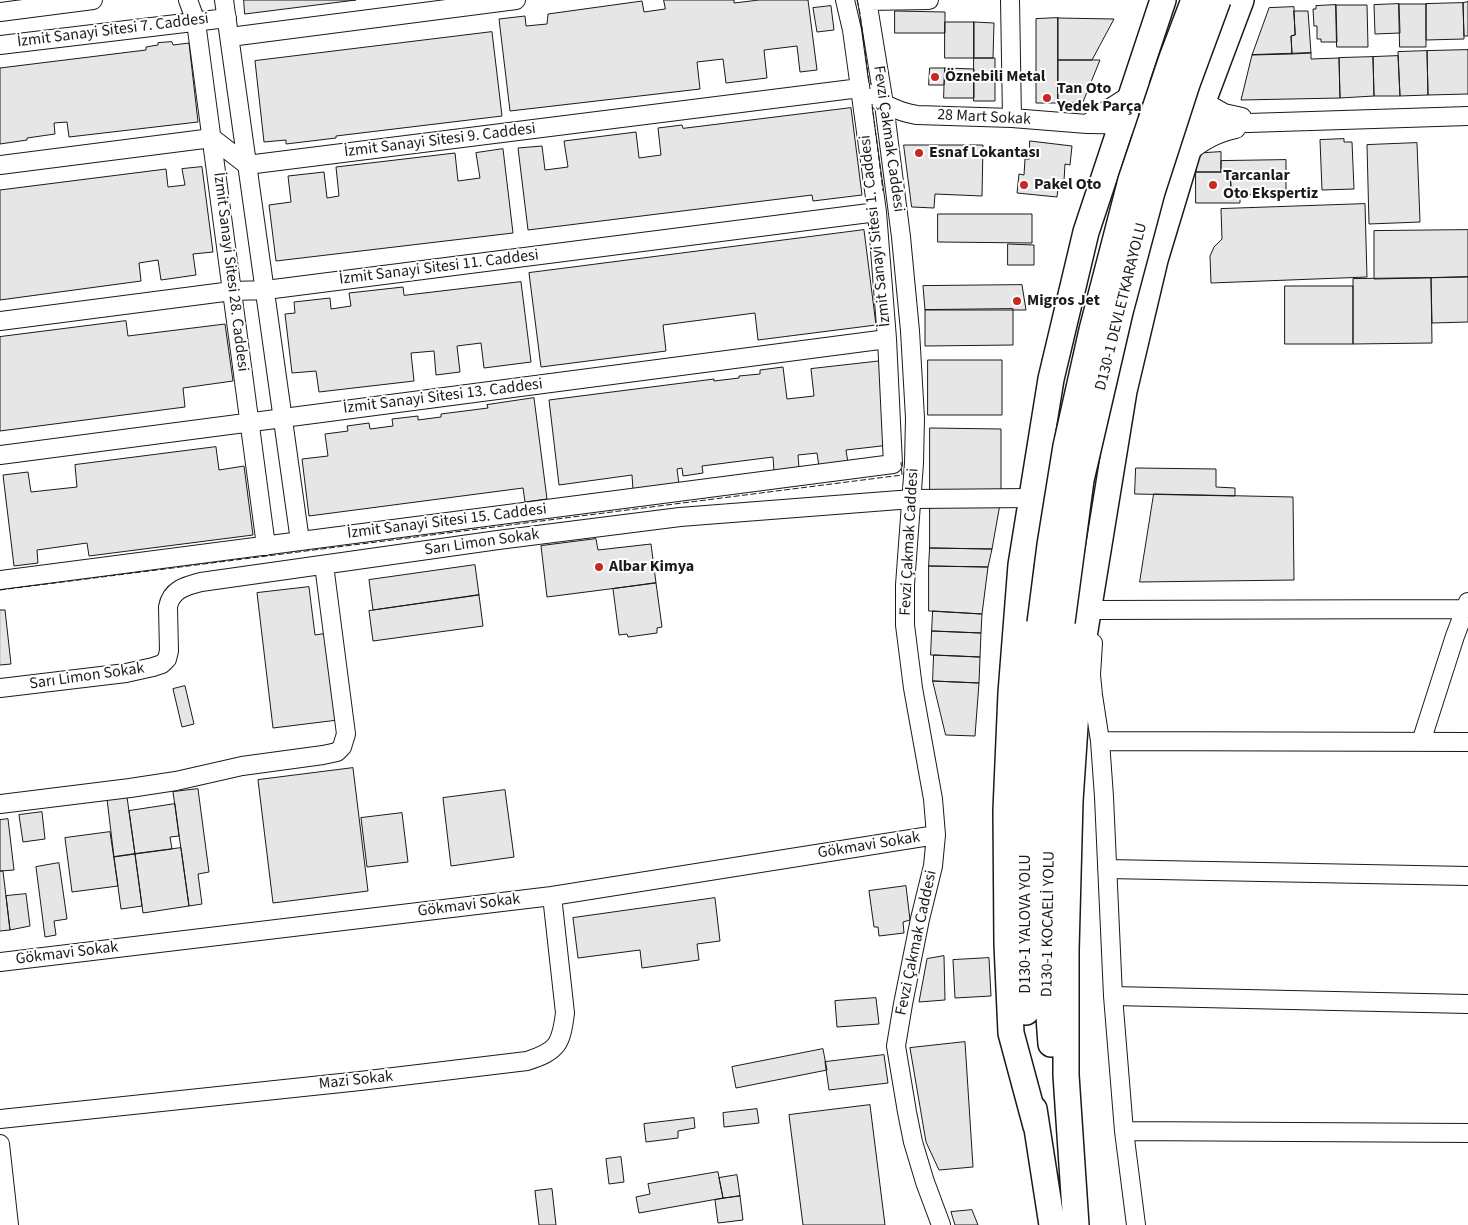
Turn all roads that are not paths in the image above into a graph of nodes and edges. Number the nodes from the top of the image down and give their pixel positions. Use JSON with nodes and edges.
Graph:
{"nodes":[{"id":1,"x":92,"y":0,"type":"edge"},
{"id":2,"x":188,"y":0,"type":"edge"},
{"id":3,"x":224,"y":0,"type":"edge"},
{"id":4,"x":516,"y":0,"type":"edge"},
{"id":5,"x":845,"y":0,"type":"edge"},
{"id":6,"x":929,"y":0,"type":"edge"},
{"id":7,"x":1010,"y":0,"type":"edge"},
{"id":8,"x":1163,"y":0,"type":"edge"},
{"id":9,"x":1194,"y":0,"type":"edge"},
{"id":10,"x":1218,"y":0,"type":"edge"},
{"id":11,"x":1241,"y":0,"type":"edge"},
{"id":12,"x":867,"y":1,"type":"edge"},
{"id":13,"x":490,"y":2,"type":"edge"},
{"id":14,"x":0,"y":12,"type":"edge"},
{"id":15,"x":227,"y":18,"type":"junction"},
{"id":16,"x":196,"y":22,"type":"junction"},
{"id":17,"x":230,"y":37,"type":"junction"},
{"id":18,"x":0,"y":45,"type":"edge"},
{"id":19,"x":860,"y":88,"type":"junction"},
{"id":20,"x":1132,"y":94,"type":"junction"},
{"id":21,"x":1203,"y":101,"type":"junction"},
{"id":22,"x":884,"y":104,"type":"junction"},
{"id":23,"x":1468,"y":116,"type":"edge"},
{"id":24,"x":1012,"y":118,"type":"junction"},
{"id":25,"x":1271,"y":121,"type":"junction"},
{"id":26,"x":1087,"y":124,"type":"junction"},
{"id":27,"x":1196,"y":124,"type":"junction"},
{"id":28,"x":1122,"y":125,"type":"junction"},
{"id":29,"x":212,"y":138,"type":"junction"},
{"id":30,"x":1185,"y":156,"type":"junction"},
{"id":31,"x":0,"y":165,"type":"edge"},
{"id":32,"x":247,"y":165,"type":"junction"},
{"id":33,"x":877,"y":212,"type":"junction"},
{"id":34,"x":266,"y":290,"type":"junction"},
{"id":35,"x":232,"y":291,"type":"junction"},
{"id":36,"x":0,"y":321,"type":"edge"},
{"id":37,"x":887,"y":339,"type":"junction"},
{"id":38,"x":282,"y":418,"type":"junction"},
{"id":39,"x":249,"y":423,"type":"junction"},
{"id":40,"x":0,"y":455,"type":"edge"},
{"id":41,"x":893,"y":464,"type":"joint"},
{"id":42,"x":1032,"y":498,"type":"junction"},
{"id":43,"x":912,"y":499,"type":"junction"},
{"id":44,"x":1102,"y":530,"type":"junction"},
{"id":45,"x":300,"y":541,"type":"junction"},
{"id":46,"x":266,"y":546,"type":"junction"},
{"id":47,"x":324,"y":565,"type":"junction"},
{"id":48,"x":0,"y":580,"type":"edge"},
{"id":49,"x":1467,"y":605,"type":"edge"},
{"id":50,"x":1095,"y":610,"type":"junction"},
{"id":51,"x":1051,"y":622,"type":"junction"},
{"id":52,"x":1461,"y":635,"type":"edge"},
{"id":53,"x":0,"y":688,"type":"edge"},
{"id":54,"x":1100,"y":741,"type":"junction"},
{"id":55,"x":1421,"y":742,"type":"junction"},
{"id":56,"x":1468,"y":742,"type":"edge"},
{"id":57,"x":0,"y":804,"type":"edge"},
{"id":58,"x":936,"y":835,"type":"junction"},
{"id":59,"x":1107,"y":869,"type":"junction"},
{"id":60,"x":1468,"y":876,"type":"edge"},
{"id":61,"x":552,"y":896,"type":"junction"},
{"id":62,"x":0,"y":962,"type":"edge"},
{"id":63,"x":1113,"y":996,"type":"junction"},
{"id":64,"x":1468,"y":1004,"type":"edge"},
{"id":65,"x":0,"y":1120,"type":"edge"},
{"id":66,"x":1036,"y":1126,"type":"junction"},
{"id":67,"x":1124,"y":1131,"type":"junction"},
{"id":68,"x":1468,"y":1134,"type":"edge"},
{"id":69,"x":0,"y":1144,"type":"edge"},
{"id":70,"x":9,"y":1225,"type":"edge"},
{"id":71,"x":941,"y":1225,"type":"edge"},
{"id":72,"x":1052,"y":1225,"type":"edge"},
{"id":73,"x":1075,"y":1225,"type":"edge"},
{"id":74,"x":1136,"y":1225,"type":"edge"}],
"edges":[{"from":1,"to":14,"type":"street","name":"İzmit Sanayi Sitesi 7. Caddesi"},
{"from":2,"to":16,"type":"street","name":"İzmit Sanayi Sitesi 28. Caddesi"},
{"from":3,"to":15,"type":"street","name":"İzmit Sanayi Sitesi 28. Caddesi"},
{"from":4,"to":13,"type":"street","name":"İzmit Sanayi Sitesi 7. Caddesi"},
{"from":5,"to":19,"type":"street","name":"İzmit Sanayi Sitesi 1. Caddesi"},
{"from":6,"to":12,"type":"street"},
{"from":7,"to":24,"type":"street"},
{"from":8,"to":20,"type":"highway"},
{"from":9,"to":51,"type":"highway","name":"D130-1 DEVLETKARAYOLU","bridge":true},
{"from":10,"to":51,"type":"highway","name":"D130-1 DEVLETKARAYOLU","bridge":true},
{"from":11,"to":21,"type":"highway"},
{"from":12,"to":22,"type":"street","name":"Fevzi Çakmak Caddesi"},
{"from":13,"to":17,"type":"street","name":"İzmit Sanayi Sitesi 7. Caddesi"},
{"from":15,"to":16,"type":"street","name":"İzmit Sanayi Sitesi 7. Caddesi"},
{"from":15,"to":17,"type":"street","name":"İzmit Sanayi Sitesi 28. Caddesi"},
{"from":16,"to":18,"type":"street","name":"İzmit Sanayi Sitesi 7. Caddesi"},
{"from":16,"to":29,"type":"street","name":"İzmit Sanayi Sitesi 28. Caddesi"},
{"from":17,"to":32,"type":"street","name":"İzmit Sanayi Sitesi 28. Caddesi"},
{"from":19,"to":22,"type":"street"},
{"from":19,"to":32,"type":"street","name":"İzmit Sanayi Sitesi 9. Caddesi"},
{"from":19,"to":33,"type":"street","name":"İzmit Sanayi Sitesi 1. Caddesi"},
{"from":20,"to":21,"type":"street"},
{"from":20,"to":26,"type":"street"},
{"from":20,"to":28,"type":"highway"},
{"from":21,"to":25,"type":"street"},
{"from":21,"to":27,"type":"highway"},
{"from":22,"to":24,"type":"street","name":"28 Mart Sokak"},
{"from":22,"to":43,"type":"street","name":"Fevzi Çakmak Caddesi"},
{"from":23,"to":25,"type":"street"},
{"from":24,"to":26,"type":"street","name":"28 Mart Sokak"},
{"from":25,"to":27,"type":"street","name":"28 Mart Sokak"},
{"from":25,"to":30,"type":"street"},
{"from":26,"to":28,"type":"street","name":"28 Mart Sokak"},
{"from":27,"to":28,"type":"street","name":"28 Mart Sokak"},
{"from":27,"to":30,"type":"highway"},
{"from":28,"to":42,"type":"highway"},
{"from":29,"to":31,"type":"street"},
{"from":29,"to":32,"type":"street"},
{"from":29,"to":35,"type":"street","name":"İzmit Sanayi Sitesi 28. Caddesi"},
{"from":30,"to":44,"type":"highway"},
{"from":32,"to":34,"type":"street","name":"İzmit Sanayi Sitesi 28. Caddesi"},
{"from":33,"to":34,"type":"street","name":"İzmit Sanayi Sitesi 11. Caddesi"},
{"from":33,"to":37,"type":"street","name":"İzmit Sanayi Sitesi 1. Caddesi"},
{"from":34,"to":35,"type":"street","name":"İzmit Sanayi Sitesi 11. Caddesi"},
{"from":34,"to":38,"type":"street","name":"İzmit Sanayi Sitesi 28. Caddesi"},
{"from":35,"to":36,"type":"street","name":"İzmit Sanayi Sitesi 11. Caddesi"},
{"from":35,"to":39,"type":"street","name":"İzmit Sanayi Sitesi 28. Caddesi"},
{"from":37,"to":38,"type":"street","name":"İzmit Sanayi Sitesi 13. Caddesi"},
{"from":37,"to":41,"type":"street","name":"İzmit Sanayi Sitesi 1. Caddesi"},
{"from":38,"to":39,"type":"street","name":"İzmit Sanayi Sitesi 13. Caddesi"},
{"from":38,"to":45,"type":"street","name":"İzmit Sanayi Sitesi 28. Caddesi"},
{"from":39,"to":40,"type":"street","name":"İzmit Sanayi Sitesi 13. Caddesi"},
{"from":39,"to":46,"type":"street","name":"İzmit Sanayi Sitesi 28. Caddesi"},
{"from":41,"to":45,"type":"street","name":"İzmit Sanayi Sitesi 15. Caddesi"},
{"from":42,"to":43,"type":"street","name":"Sarı Limon Sokak"},
{"from":42,"to":66,"type":"highway"},
{"from":43,"to":47,"type":"street","name":"Sarı Limon Sokak"},
{"from":43,"to":58,"type":"street","name":"Fevzi Çakmak Caddesi"},
{"from":44,"to":50,"type":"street"},
{"from":44,"to":73,"type":"highway"},
{"from":45,"to":46,"type":"street","name":"İzmit Sanayi Sitesi 15. Caddesi"},
{"from":46,"to":48,"type":"street","name":"İzmit Sanayi Sitesi 15. Caddesi"},
{"from":47,"to":53,"type":"street","name":"Sarı Limon Sokak"},
{"from":47,"to":57,"type":"street"},
{"from":49,"to":50,"type":"street"},
{"from":49,"to":52,"type":"street"},
{"from":50,"to":54,"type":"street"},
{"from":51,"to":66,"type":"highway","name":"D130-1 YALOVA YOLU"},
{"from":51,"to":73,"type":"highway","name":"D130-1 KOCAELİ YOLU"},
{"from":52,"to":55,"type":"street"},
{"from":54,"to":55,"type":"street"},
{"from":54,"to":59,"type":"street"},
{"from":55,"to":56,"type":"street"},
{"from":58,"to":61,"type":"street","name":"Gökmavi Sokak"},
{"from":58,"to":71,"type":"street","name":"Fevzi Çakmak Caddesi"},
{"from":59,"to":60,"type":"street"},
{"from":59,"to":63,"type":"street"},
{"from":61,"to":62,"type":"street","name":"Gökmavi Sokak"},
{"from":61,"to":65,"type":"street","name":"Mazi Sokak"},
{"from":63,"to":64,"type":"street"},
{"from":63,"to":67,"type":"street"},
{"from":66,"to":72,"type":"highway","name":"D130-1 YALOVA YOLU"},
{"from":67,"to":68,"type":"street"},
{"from":67,"to":74,"type":"street"},
{"from":69,"to":70,"type":"street"}]}
